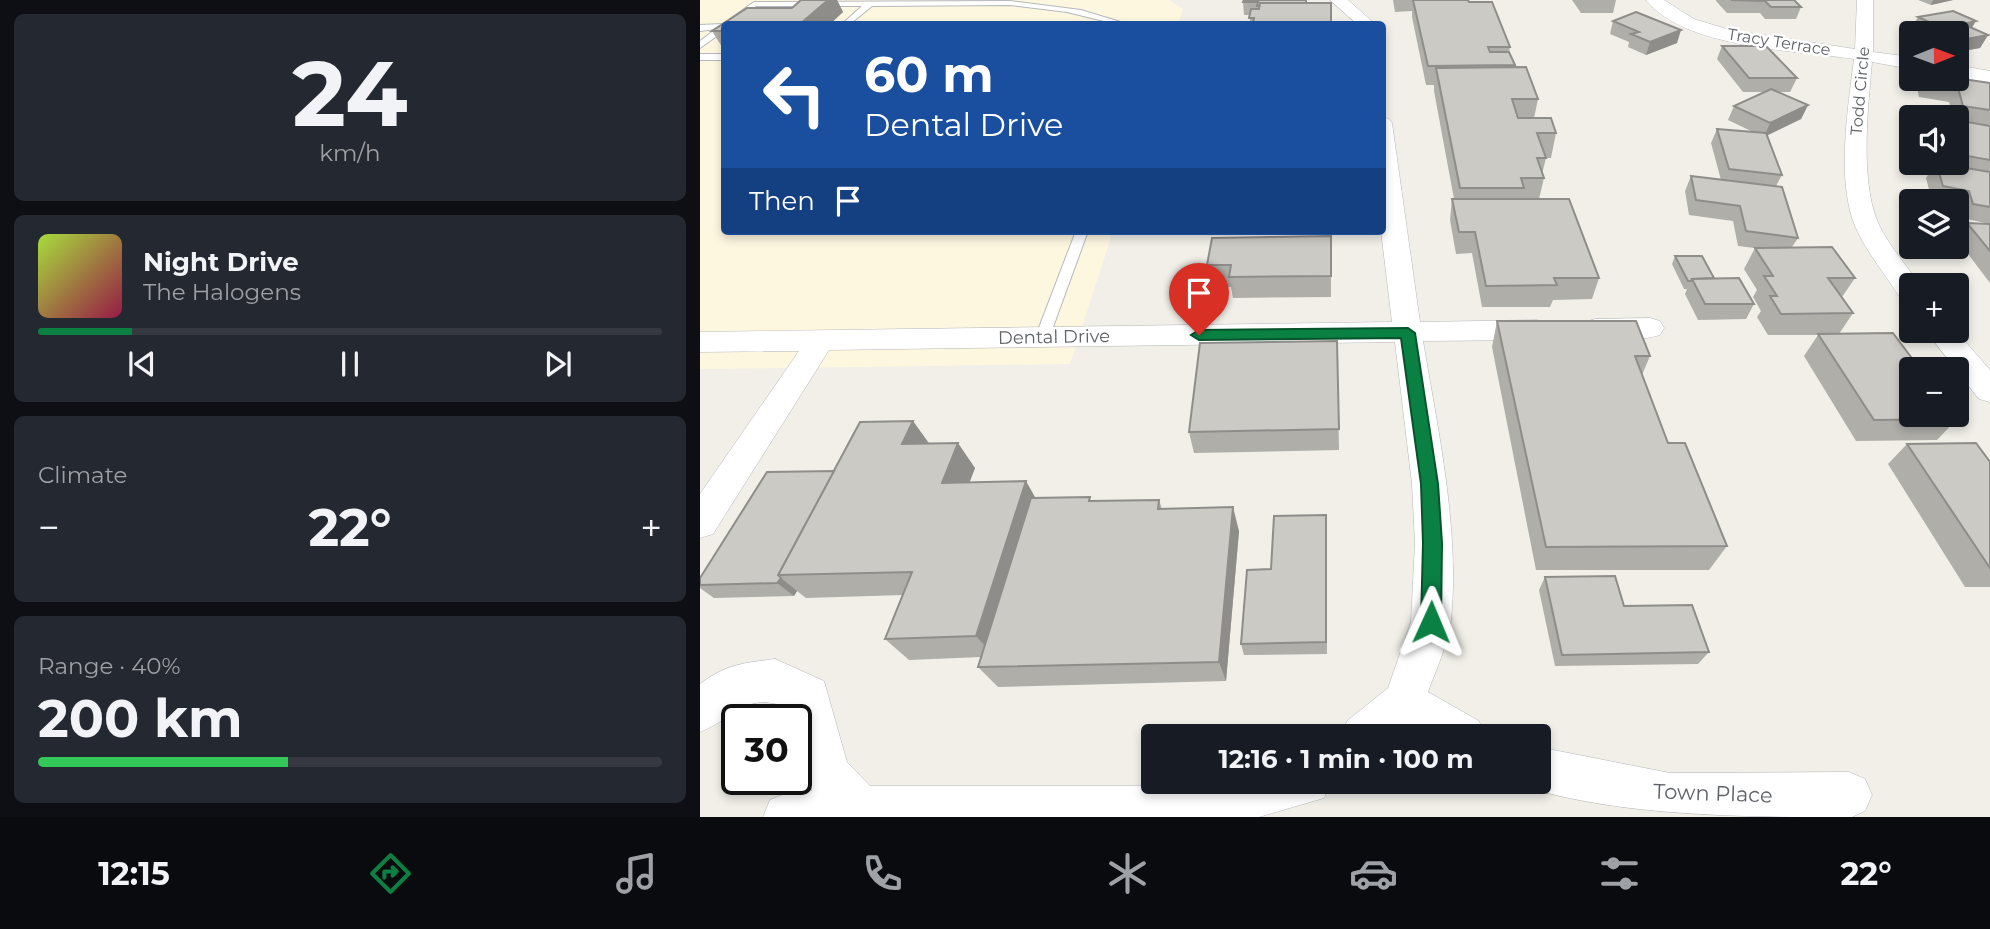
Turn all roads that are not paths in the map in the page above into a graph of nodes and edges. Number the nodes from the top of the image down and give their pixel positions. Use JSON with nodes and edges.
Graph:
{"nodes":[{"id":1,"x":1338,"y":0,"type":"edge"},
{"id":2,"x":1654,"y":0,"type":"edge"},
{"id":3,"x":1865,"y":0,"type":"edge"},
{"id":4,"x":757,"y":2,"type":"edge"},
{"id":5,"x":810,"y":2,"type":"edge"},
{"id":6,"x":972,"y":2,"type":"edge"},
{"id":7,"x":869,"y":4,"type":"junction"},
{"id":8,"x":732,"y":21,"type":"edge"},
{"id":9,"x":849,"y":21,"type":"edge"},
{"id":10,"x":1114,"y":21,"type":"edge"},
{"id":11,"x":1363,"y":21,"type":"edge"},
{"id":12,"x":721,"y":26,"type":"edge"},
{"id":13,"x":700,"y":28,"type":"edge"},
{"id":14,"x":721,"y":29,"type":"edge"},
{"id":15,"x":700,"y":45,"type":"edge"},
{"id":16,"x":1864,"y":55,"type":"junction"},
{"id":17,"x":700,"y":57,"type":"edge"},
{"id":18,"x":721,"y":57,"type":"edge"},
{"id":19,"x":1899,"y":61,"type":"edge"},
{"id":20,"x":1969,"y":74,"type":"edge"},
{"id":21,"x":1990,"y":78,"type":"edge"},
{"id":22,"x":1386,"y":160,"type":"edge"},
{"id":23,"x":1081,"y":235,"type":"edge"},
{"id":24,"x":1899,"y":275,"type":"edge"},
{"id":25,"x":1650,"y":328,"type":"dead end"},
{"id":26,"x":1408,"y":333,"type":"junction"},
{"id":27,"x":1042,"y":338,"type":"junction"},
{"id":28,"x":821,"y":340,"type":"junction"},
{"id":29,"x":700,"y":342,"type":"edge"},
{"id":30,"x":1954,"y":343,"type":"edge"},
{"id":31,"x":1980,"y":366,"type":"edge"},
{"id":32,"x":1990,"y":391,"type":"edge"},
{"id":33,"x":700,"y":523,"type":"edge"},
{"id":34,"x":1404,"y":702,"type":"junction"},
{"id":35,"x":700,"y":711,"type":"edge"},
{"id":36,"x":1378,"y":724,"type":"edge"},
{"id":37,"x":1441,"y":724,"type":"edge"},
{"id":38,"x":1551,"y":774,"type":"edge"},
{"id":39,"x":1259,"y":794,"type":"edge"},
{"id":40,"x":1849,"y":795,"type":"dead end"},
{"id":41,"x":860,"y":809,"type":"junction"},
{"id":42,"x":787,"y":817,"type":"edge"}],
"edges":[{"from":1,"to":11,"type":"street"},
{"from":2,"to":16,"type":"street","name":"Tracy Terrace"},
{"from":3,"to":16,"type":"street","name":"Todd Circle"},
{"from":4,"to":5,"type":"lane"},
{"from":4,"to":8,"type":"lane"},
{"from":5,"to":7,"type":"lane"},
{"from":6,"to":7,"type":"lane"},
{"from":6,"to":10,"type":"lane"},
{"from":7,"to":9,"type":"lane"},
{"from":12,"to":13,"type":"lane"},
{"from":14,"to":15,"type":"lane"},
{"from":16,"to":19,"type":"street","name":"Tracy Terrace"},
{"from":16,"to":24,"type":"street","name":"Todd Circle"},
{"from":17,"to":18,"type":"lane"},
{"from":20,"to":21,"type":"street"},
{"from":22,"to":26,"type":"street"},
{"from":23,"to":27,"type":"lane"},
{"from":25,"to":26,"type":"street","name":"Dental Drive"},
{"from":26,"to":27,"type":"street","name":"Dental Drive"},
{"from":26,"to":34,"type":"street"},
{"from":27,"to":28,"type":"street","name":"Dental Drive"},
{"from":28,"to":29,"type":"street","name":"Dental Drive"},
{"from":28,"to":33,"type":"street"},
{"from":30,"to":31,"type":"street"},
{"from":31,"to":32,"type":"street"},
{"from":34,"to":36,"type":"street"},
{"from":34,"to":37,"type":"street"},
{"from":35,"to":41,"type":"street"},
{"from":38,"to":40,"type":"street","name":"Town Place"},
{"from":39,"to":41,"type":"street"},
{"from":41,"to":42,"type":"street"}]}
